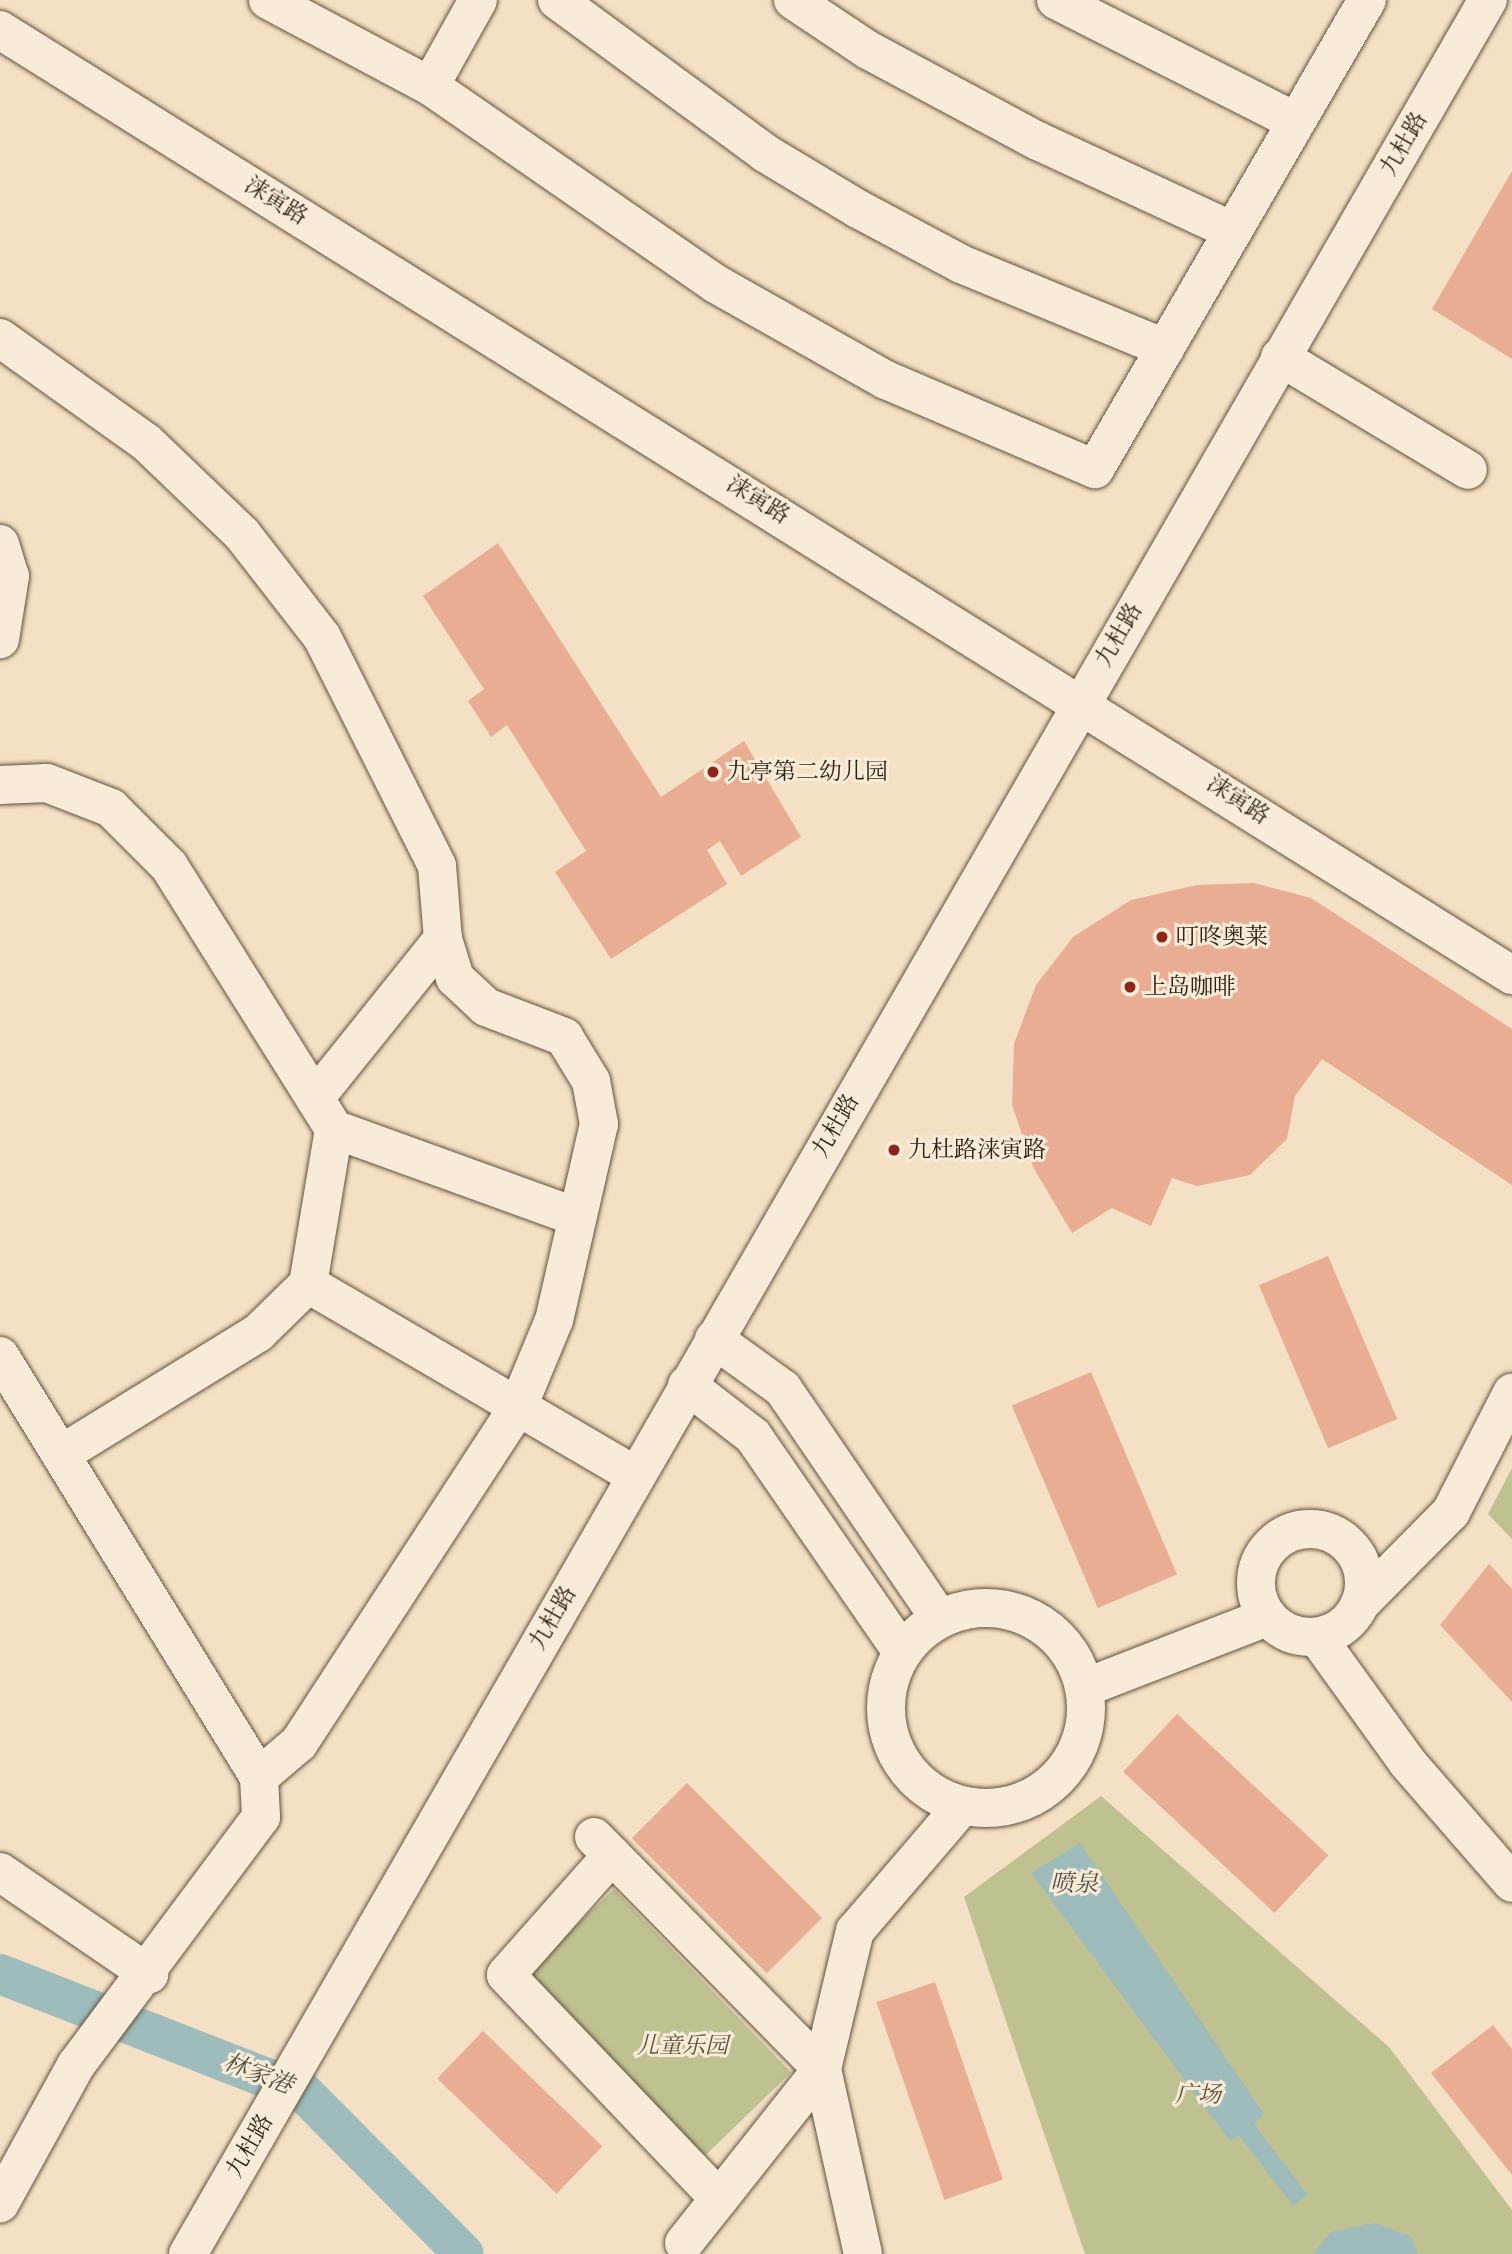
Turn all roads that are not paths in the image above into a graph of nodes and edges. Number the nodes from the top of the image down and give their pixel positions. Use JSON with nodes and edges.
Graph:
{"nodes":[{"id":1,"x":268,"y":0,"type":"edge"},
{"id":2,"x":478,"y":0,"type":"edge"},
{"id":3,"x":557,"y":0,"type":"edge"},
{"id":4,"x":793,"y":0,"type":"edge"},
{"id":5,"x":1056,"y":0,"type":"edge"},
{"id":6,"x":1367,"y":0,"type":"edge"},
{"id":7,"x":1488,"y":0,"type":"edge"},
{"id":8,"x":0,"y":30,"type":"edge"},
{"id":9,"x":430,"y":86,"type":"junction"},
{"id":10,"x":1296,"y":122,"type":"junction"},
{"id":11,"x":1233,"y":231,"type":"junction"},
{"id":12,"x":0,"y":338,"type":"edge"},
{"id":13,"x":1165,"y":348,"type":"junction"},
{"id":14,"x":1280,"y":357,"type":"junction"},
{"id":15,"x":1468,"y":470,"type":"dead end"},
{"id":16,"x":0,"y":544,"type":"edge"},
{"id":17,"x":0,"y":639,"type":"edge"},
{"id":18,"x":1081,"y":700,"type":"junction"},
{"id":19,"x":0,"y":785,"type":"edge"},
{"id":20,"x":443,"y":940,"type":"junction"},
{"id":21,"x":1512,"y":975,"type":"edge"},
{"id":22,"x":325,"y":1114,"type":"junction"},
{"id":23,"x":577,"y":1217,"type":"junction"},
{"id":24,"x":308,"y":1284,"type":"junction"},
{"id":25,"x":714,"y":1339,"type":"junction"},
{"id":26,"x":0,"y":1356,"type":"edge"},
{"id":27,"x":687,"y":1385,"type":"junction"},
{"id":28,"x":1512,"y":1393,"type":"edge"},
{"id":29,"x":518,"y":1407,"type":"junction"},
{"id":30,"x":63,"y":1453,"type":"junction"},
{"id":31,"x":635,"y":1475,"type":"junction"},
{"id":32,"x":1359,"y":1605,"type":"junction"},
{"id":33,"x":1267,"y":1617,"type":"junction"},
{"id":34,"x":940,"y":1619,"type":"junction"},
{"id":35,"x":1317,"y":1637,"type":"junction"},
{"id":36,"x":902,"y":1652,"type":"junction"},
{"id":37,"x":1084,"y":1688,"type":"junction"},
{"id":38,"x":260,"y":1777,"type":"junction"},
{"id":39,"x":962,"y":1806,"type":"junction"},
{"id":40,"x":0,"y":1872,"type":"edge"},
{"id":41,"x":1512,"y":1883,"type":"edge"},
{"id":42,"x":149,"y":1974,"type":"junction"},
{"id":43,"x":822,"y":2069,"type":"junction"},
{"id":44,"x":719,"y":2199,"type":"junction"},
{"id":45,"x":0,"y":2203,"type":"edge"},
{"id":46,"x":684,"y":2243,"type":"dead end"},
{"id":47,"x":188,"y":2254,"type":"edge"},
{"id":48,"x":863,"y":2254,"type":"edge"}],
"edges":[{"from":1,"to":9,"type":"street"},
{"from":2,"to":9,"type":"street"},
{"from":3,"to":13,"type":"street"},
{"from":4,"to":11,"type":"street"},
{"from":5,"to":10,"type":"street"},
{"from":6,"to":10,"type":"street"},
{"from":7,"to":14,"type":"street","name":"九杜路"},
{"from":8,"to":18,"type":"street","name":"涞寅路"},
{"from":9,"to":13,"type":"street"},
{"from":10,"to":11,"type":"street"},
{"from":11,"to":13,"type":"street"},
{"from":12,"to":20,"type":"street"},
{"from":14,"to":15,"type":"street"},
{"from":14,"to":18,"type":"street","name":"九杜路"},
{"from":16,"to":17,"type":"street"},
{"from":18,"to":21,"type":"street","name":"涞寅路"},
{"from":18,"to":25,"type":"street","name":"九杜路"},
{"from":19,"to":22,"type":"street"},
{"from":20,"to":22,"type":"street"},
{"from":20,"to":23,"type":"street"},
{"from":22,"to":23,"type":"street"},
{"from":22,"to":24,"type":"street"},
{"from":23,"to":29,"type":"street"},
{"from":24,"to":29,"type":"street"},
{"from":24,"to":30,"type":"street"},
{"from":25,"to":27,"type":"street","name":"九杜路"},
{"from":25,"to":34,"type":"street"},
{"from":26,"to":30,"type":"street"},
{"from":27,"to":31,"type":"street","name":"九杜路"},
{"from":27,"to":36,"type":"street"},
{"from":28,"to":32,"type":"street"},
{"from":29,"to":31,"type":"street"},
{"from":29,"to":38,"type":"street"},
{"from":30,"to":38,"type":"street"},
{"from":31,"to":47,"type":"street","name":"九杜路"},
{"from":32,"to":33,"type":"street"},
{"from":32,"to":35,"type":"street"},
{"from":33,"to":35,"type":"street"},
{"from":33,"to":37,"type":"street"},
{"from":34,"to":36,"type":"street"},
{"from":34,"to":37,"type":"street"},
{"from":35,"to":41,"type":"street"},
{"from":36,"to":39,"type":"street"},
{"from":37,"to":39,"type":"street"},
{"from":38,"to":42,"type":"street"},
{"from":39,"to":43,"type":"street"},
{"from":40,"to":42,"type":"street"},
{"from":42,"to":45,"type":"street"},
{"from":43,"to":44,"type":"street"},
{"from":43,"to":44,"type":"street"},
{"from":43,"to":48,"type":"street"},
{"from":44,"to":46,"type":"street"}]}
